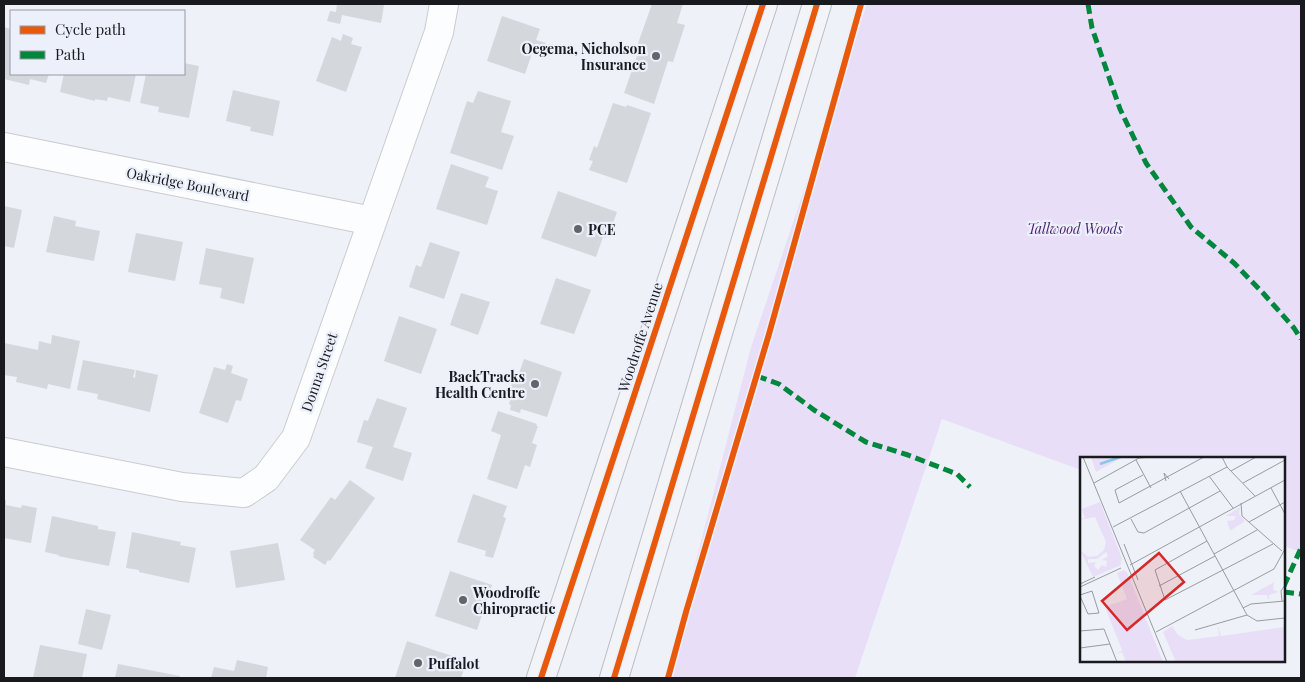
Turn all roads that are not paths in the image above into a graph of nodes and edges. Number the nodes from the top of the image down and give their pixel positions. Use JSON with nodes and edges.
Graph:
{"nodes":[{"id":1,"x":444,"y":4,"type":"edge"},
{"id":2,"x":763,"y":4,"type":"edge"},
{"id":3,"x":817,"y":4,"type":"edge"},
{"id":4,"x":4,"y":147,"type":"edge"},
{"id":5,"x":372,"y":221,"type":"junction"},
{"id":6,"x":4,"y":452,"type":"edge"},
{"id":7,"x":542,"y":678,"type":"edge"},
{"id":8,"x":614,"y":678,"type":"edge"}],
"edges":[{"from":1,"to":5,"type":"street","name":"Donna Street"},
{"from":2,"to":7,"type":"main road","name":"Woodroffe Avenue"},
{"from":3,"to":8,"type":"main road"},
{"from":4,"to":5,"type":"street","name":"Oakridge Boulevard"},
{"from":5,"to":6,"type":"street","name":"Donna Street"}]}
